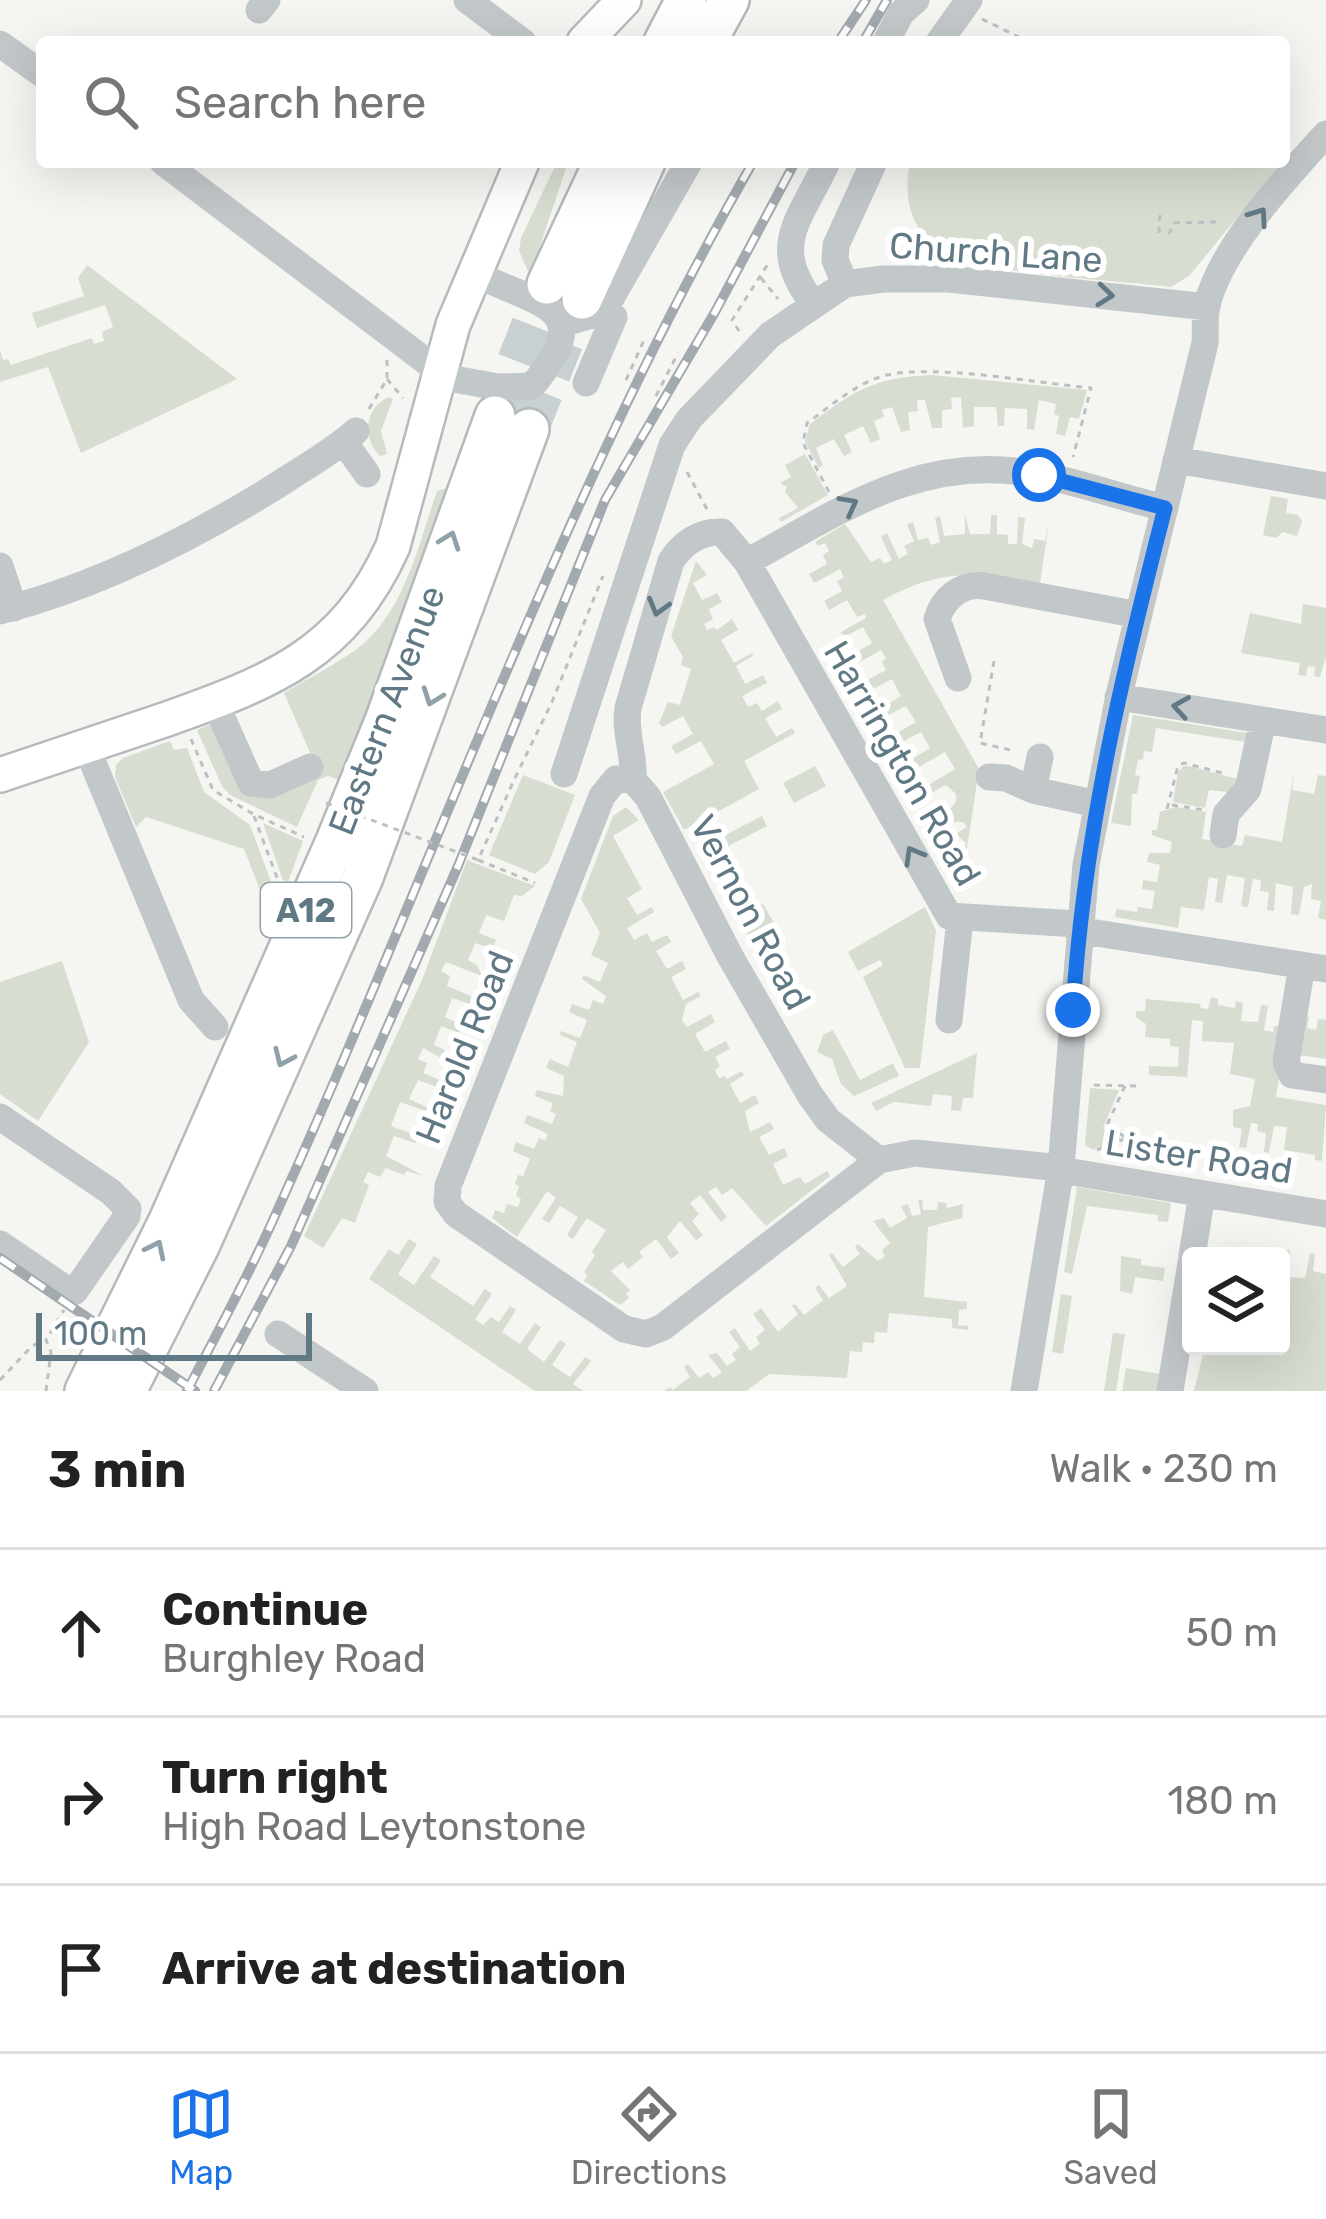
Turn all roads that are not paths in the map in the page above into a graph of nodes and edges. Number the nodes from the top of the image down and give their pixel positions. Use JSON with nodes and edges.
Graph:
{"nodes":[{"id":1,"x":467,"y":0,"type":"edge"},
{"id":2,"x":624,"y":0,"type":"edge"},
{"id":3,"x":686,"y":0,"type":"edge"},
{"id":4,"x":729,"y":0,"type":"edge"},
{"id":5,"x":916,"y":0,"type":"edge"},
{"id":6,"x":957,"y":3,"type":"edge"},
{"id":7,"x":515,"y":36,"type":"edge"},
{"id":8,"x":590,"y":36,"type":"edge"},
{"id":9,"x":667,"y":36,"type":"edge"},
{"id":10,"x":709,"y":36,"type":"edge"},
{"id":11,"x":889,"y":36,"type":"edge"},
{"id":12,"x":942,"y":36,"type":"edge"},
{"id":13,"x":0,"y":44,"type":"edge"},
{"id":14,"x":36,"y":70,"type":"edge"},
{"id":15,"x":1326,"y":134,"type":"edge"},
{"id":16,"x":171,"y":168,"type":"edge"},
{"id":17,"x":519,"y":168,"type":"edge"},
{"id":18,"x":603,"y":168,"type":"edge"},
{"id":19,"x":642,"y":168,"type":"edge"},
{"id":20,"x":684,"y":168,"type":"edge"},
{"id":21,"x":824,"y":168,"type":"edge"},
{"id":22,"x":871,"y":168,"type":"edge"},
{"id":23,"x":473,"y":273,"type":"junction"},
{"id":24,"x":845,"y":284,"type":"junction"},
{"id":25,"x":813,"y":304,"type":"junction"},
{"id":26,"x":574,"y":305,"type":"junction"},
{"id":27,"x":1207,"y":307,"type":"junction"},
{"id":28,"x":438,"y":372,"type":"junction"},
{"id":29,"x":586,"y":383,"type":"dead end"},
{"id":30,"x":1176,"y":460,"type":"junction"},
{"id":31,"x":367,"y":474,"type":"dead end"},
{"id":32,"x":1326,"y":486,"type":"edge"},
{"id":33,"x":1165,"y":508,"type":"junction"},
{"id":34,"x":720,"y":526,"type":"joint"},
{"id":35,"x":747,"y":562,"type":"junction"},
{"id":36,"x":0,"y":566,"type":"edge"},
{"id":37,"x":7,"y":610,"type":"edge"},
{"id":38,"x":1139,"y":615,"type":"junction"},
{"id":39,"x":958,"y":678,"type":"dead end"},
{"id":40,"x":1118,"y":697,"type":"junction"},
{"id":41,"x":215,"y":702,"type":"junction"},
{"id":42,"x":1263,"y":720,"type":"junction"},
{"id":43,"x":1326,"y":730,"type":"edge"},
{"id":44,"x":86,"y":746,"type":"junction"},
{"id":45,"x":1040,"y":757,"type":"road end"},
{"id":46,"x":310,"y":767,"type":"dead end"},
{"id":47,"x":564,"y":774,"type":"dead end"},
{"id":48,"x":0,"y":775,"type":"edge"},
{"id":49,"x":989,"y":777,"type":"dead end"},
{"id":50,"x":633,"y":780,"type":"junction"},
{"id":51,"x":1033,"y":790,"type":"junction"},
{"id":52,"x":1097,"y":804,"type":"junction"},
{"id":53,"x":1225,"y":824,"type":"road end"},
{"id":54,"x":961,"y":919,"type":"junction"},
{"id":55,"x":1078,"y":927,"type":"junction"},
{"id":56,"x":1314,"y":967,"type":"edge"},
{"id":57,"x":949,"y":1020,"type":"dead end"},
{"id":58,"x":215,"y":1027,"type":"dead end"},
{"id":59,"x":1326,"y":1080,"type":"edge"},
{"id":60,"x":0,"y":1117,"type":"edge"},
{"id":61,"x":879,"y":1160,"type":"junction"},
{"id":62,"x":1061,"y":1169,"type":"junction"},
{"id":63,"x":1202,"y":1194,"type":"junction"},
{"id":64,"x":1326,"y":1214,"type":"edge"},
{"id":65,"x":0,"y":1244,"type":"edge"},
{"id":66,"x":1194,"y":1247,"type":"edge"},
{"id":67,"x":1182,"y":1320,"type":"edge"},
{"id":68,"x":278,"y":1334,"type":"dead end"},
{"id":69,"x":85,"y":1391,"type":"edge"},
{"id":70,"x":127,"y":1391,"type":"edge"},
{"id":71,"x":365,"y":1391,"type":"edge"},
{"id":72,"x":1024,"y":1391,"type":"edge"},
{"id":73,"x":1170,"y":1391,"type":"edge"}],
"edges":[{"from":1,"to":7,"type":"street"},
{"from":2,"to":8,"type":"main road"},
{"from":3,"to":9,"type":"highway"},
{"from":4,"to":10,"type":"highway"},
{"from":5,"to":11,"type":"street"},
{"from":6,"to":12,"type":"street"},
{"from":13,"to":14,"type":"street"},
{"from":27,"to":15,"type":"street","one_way":true},
{"from":16,"to":28,"type":"street"},
{"from":17,"to":23,"type":"main road"},
{"from":18,"to":26,"type":"highway"},
{"from":19,"to":26,"type":"highway"},
{"from":20,"to":26,"type":"street"},
{"from":21,"to":25,"type":"street"},
{"from":22,"to":24,"type":"street"},
{"from":23,"to":26,"type":"street"},
{"from":23,"to":28,"type":"main road"},
{"from":24,"to":25,"type":"street","name":"Church Lane"},
{"from":24,"to":27,"type":"street","name":"Church Lane","one_way":true},
{"from":25,"to":47,"type":"street","name":"Church Lane"},
{"from":26,"to":28,"type":"street"},
{"from":26,"to":29,"type":"street"},
{"from":27,"to":30,"type":"street"},
{"from":28,"to":41,"type":"main road"},
{"from":30,"to":32,"type":"street"},
{"from":30,"to":33,"type":"street"},
{"from":31,"to":37,"type":"street"},
{"from":35,"to":33,"type":"street","one_way":true},
{"from":33,"to":38,"type":"street"},
{"from":34,"to":35,"type":"street","name":"Harrington Road"},
{"from":34,"to":50,"type":"street","name":"Vernon Road","one_way":true},
{"from":54,"to":35,"type":"street","name":"Harrington Road","one_way":true},
{"from":36,"to":37,"type":"street"},
{"from":38,"to":39,"type":"street"},
{"from":38,"to":40,"type":"street"},
{"from":42,"to":40,"type":"street","one_way":true},
{"from":40,"to":52,"type":"street"},
{"from":41,"to":44,"type":"main road"},
{"from":41,"to":46,"type":"street"},
{"from":42,"to":43,"type":"street"},
{"from":42,"to":53,"type":"street"},
{"from":44,"to":48,"type":"main road"},
{"from":44,"to":58,"type":"street"},
{"from":45,"to":51,"type":"street"},
{"from":49,"to":51,"type":"street"},
{"from":50,"to":61,"type":"street","name":"Vernon Road"},
{"from":50,"to":61,"type":"street","name":"Harold Road"},
{"from":51,"to":52,"type":"street"},
{"from":52,"to":55,"type":"street"},
{"from":54,"to":55,"type":"street","name":"Harrington Road"},
{"from":54,"to":57,"type":"street"},
{"from":55,"to":56,"type":"street","name":"Harrington Road"},
{"from":55,"to":62,"type":"street"},
{"from":56,"to":59,"type":"street"},
{"from":60,"to":65,"type":"street"},
{"from":61,"to":62,"type":"street"},
{"from":62,"to":63,"type":"street","name":"Lister Road"},
{"from":62,"to":72,"type":"street"},
{"from":63,"to":64,"type":"street","name":"Lister Road"},
{"from":63,"to":66,"type":"street"},
{"from":67,"to":73,"type":"street"},
{"from":68,"to":71,"type":"street"},
{"from":69,"to":70,"type":"highway","name":"Eastern Avenue","number":"A12","one_way":true}]}
